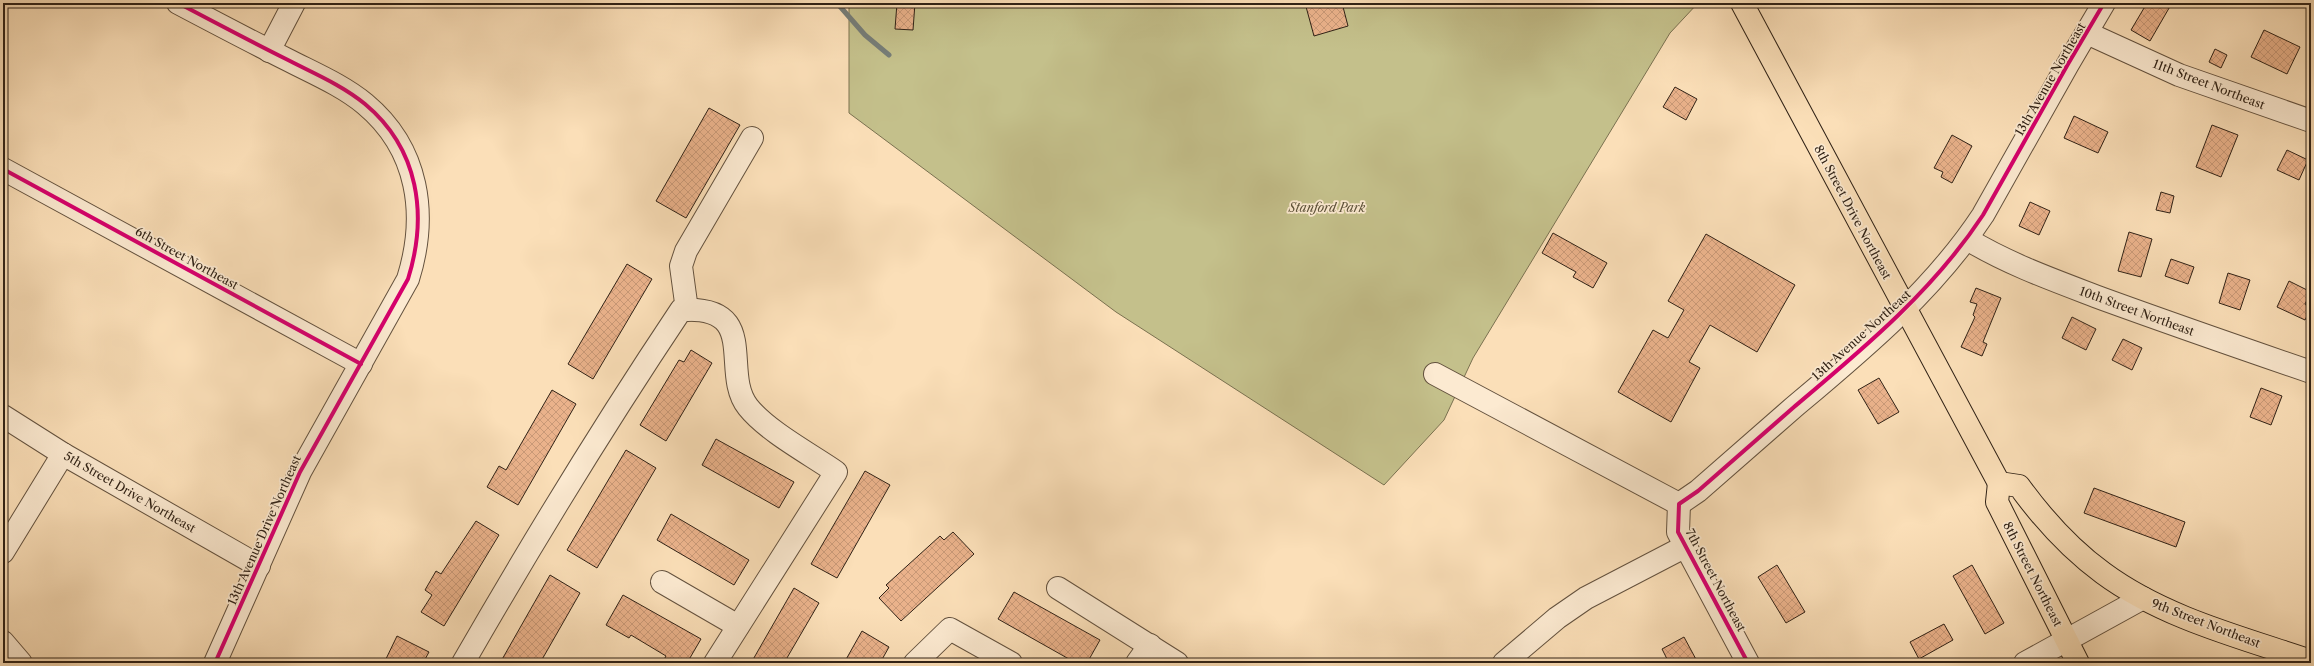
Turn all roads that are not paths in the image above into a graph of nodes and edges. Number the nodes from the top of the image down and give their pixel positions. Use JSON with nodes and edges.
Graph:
{"nodes":[{"id":1,"x":178,"y":3,"type":"edge"},
{"id":2,"x":294,"y":3,"type":"edge"},
{"id":3,"x":1742,"y":3,"type":"edge"},
{"id":4,"x":2104,"y":3,"type":"edge"},
{"id":5,"x":2087,"y":33,"type":"junction"},
{"id":6,"x":269,"y":51,"type":"junction"},
{"id":7,"x":2311,"y":121,"type":"edge"},
{"id":8,"x":752,"y":138,"type":"dead end"},
{"id":9,"x":3,"y":169,"type":"edge"},
{"id":10,"x":1968,"y":239,"type":"junction"},
{"id":11,"x":687,"y":310,"type":"junction"},
{"id":12,"x":1906,"y":310,"type":"junction"},
{"id":13,"x":361,"y":364,"type":"junction"},
{"id":14,"x":2311,"y":372,"type":"edge"},
{"id":15,"x":1435,"y":374,"type":"dead end"},
{"id":16,"x":3,"y":416,"type":"edge"},
{"id":17,"x":63,"y":454,"type":"junction"},
{"id":18,"x":2000,"y":483,"type":"junction"},
{"id":19,"x":1679,"y":504,"type":"junction"},
{"id":20,"x":1686,"y":546,"type":"junction"},
{"id":21,"x":3,"y":552,"type":"edge"},
{"id":22,"x":259,"y":566,"type":"junction"},
{"id":23,"x":662,"y":582,"type":"dead end"},
{"id":24,"x":1058,"y":588,"type":"dead end"},
{"id":25,"x":2143,"y":598,"type":"junction"},
{"id":26,"x":738,"y":626,"type":"junction"},
{"id":27,"x":2067,"y":640,"type":"junction"},
{"id":28,"x":3,"y":642,"type":"edge"},
{"id":29,"x":1150,"y":645,"type":"junction"},
{"id":30,"x":2311,"y":661,"type":"edge"},
{"id":31,"x":21,"y":663,"type":"edge"},
{"id":32,"x":215,"y":663,"type":"edge"},
{"id":33,"x":463,"y":663,"type":"edge"},
{"id":34,"x":715,"y":663,"type":"edge"},
{"id":35,"x":915,"y":663,"type":"edge"},
{"id":36,"x":1011,"y":663,"type":"edge"},
{"id":37,"x":1137,"y":663,"type":"edge"},
{"id":38,"x":1177,"y":663,"type":"edge"},
{"id":39,"x":1504,"y":663,"type":"edge"},
{"id":40,"x":1748,"y":663,"type":"edge"},
{"id":41,"x":2024,"y":663,"type":"edge"},
{"id":42,"x":2078,"y":663,"type":"edge"}],
"edges":[{"from":1,"to":6,"type":"street","name":"13th Avenue Drive Northeast"},
{"from":2,"to":6,"type":"street"},
{"from":3,"to":12,"type":"main road","name":"8th Street Drive Northeast"},
{"from":4,"to":5,"type":"street","name":"13th Avenue Northeast"},
{"from":5,"to":7,"type":"street","name":"11th Street Northeast"},
{"from":5,"to":10,"type":"street","name":"13th Avenue Northeast"},
{"from":6,"to":13,"type":"street","name":"13th Avenue Drive Northeast"},
{"from":8,"to":11,"type":"street"},
{"from":9,"to":13,"type":"street","name":"6th Street Northeast"},
{"from":10,"to":12,"type":"street","name":"13th Avenue Northeast"},
{"from":10,"to":14,"type":"street","name":"10th Street Northeast"},
{"from":11,"to":26,"type":"street"},
{"from":11,"to":33,"type":"street"},
{"from":12,"to":18,"type":"main road","name":"8th Street Drive Northeast"},
{"from":12,"to":19,"type":"street","name":"13th Avenue Northeast"},
{"from":13,"to":22,"type":"street","name":"13th Avenue Drive Northeast"},
{"from":15,"to":19,"type":"street"},
{"from":16,"to":17,"type":"street","name":"5th Street Drive Northeast"},
{"from":17,"to":21,"type":"street"},
{"from":17,"to":22,"type":"street","name":"5th Street Drive Northeast"},
{"from":18,"to":25,"type":"main road","name":"9th Street Northeast"},
{"from":18,"to":27,"type":"main road","name":"8th Street Northeast"},
{"from":19,"to":20,"type":"street","name":"7th Street Northeast"},
{"from":20,"to":39,"type":"street"},
{"from":20,"to":40,"type":"street","name":"7th Street Northeast"},
{"from":22,"to":32,"type":"street","name":"13th Avenue Drive Northeast"},
{"from":23,"to":26,"type":"street"},
{"from":24,"to":29,"type":"street"},
{"from":25,"to":27,"type":"street"},
{"from":25,"to":30,"type":"main road","name":"9th Street Northeast"},
{"from":26,"to":34,"type":"street"},
{"from":27,"to":41,"type":"street"},
{"from":27,"to":42,"type":"main road","name":"8th Street Northeast"},
{"from":28,"to":31,"type":"street"},
{"from":29,"to":37,"type":"street"},
{"from":29,"to":38,"type":"street"},
{"from":35,"to":36,"type":"street"}]}
